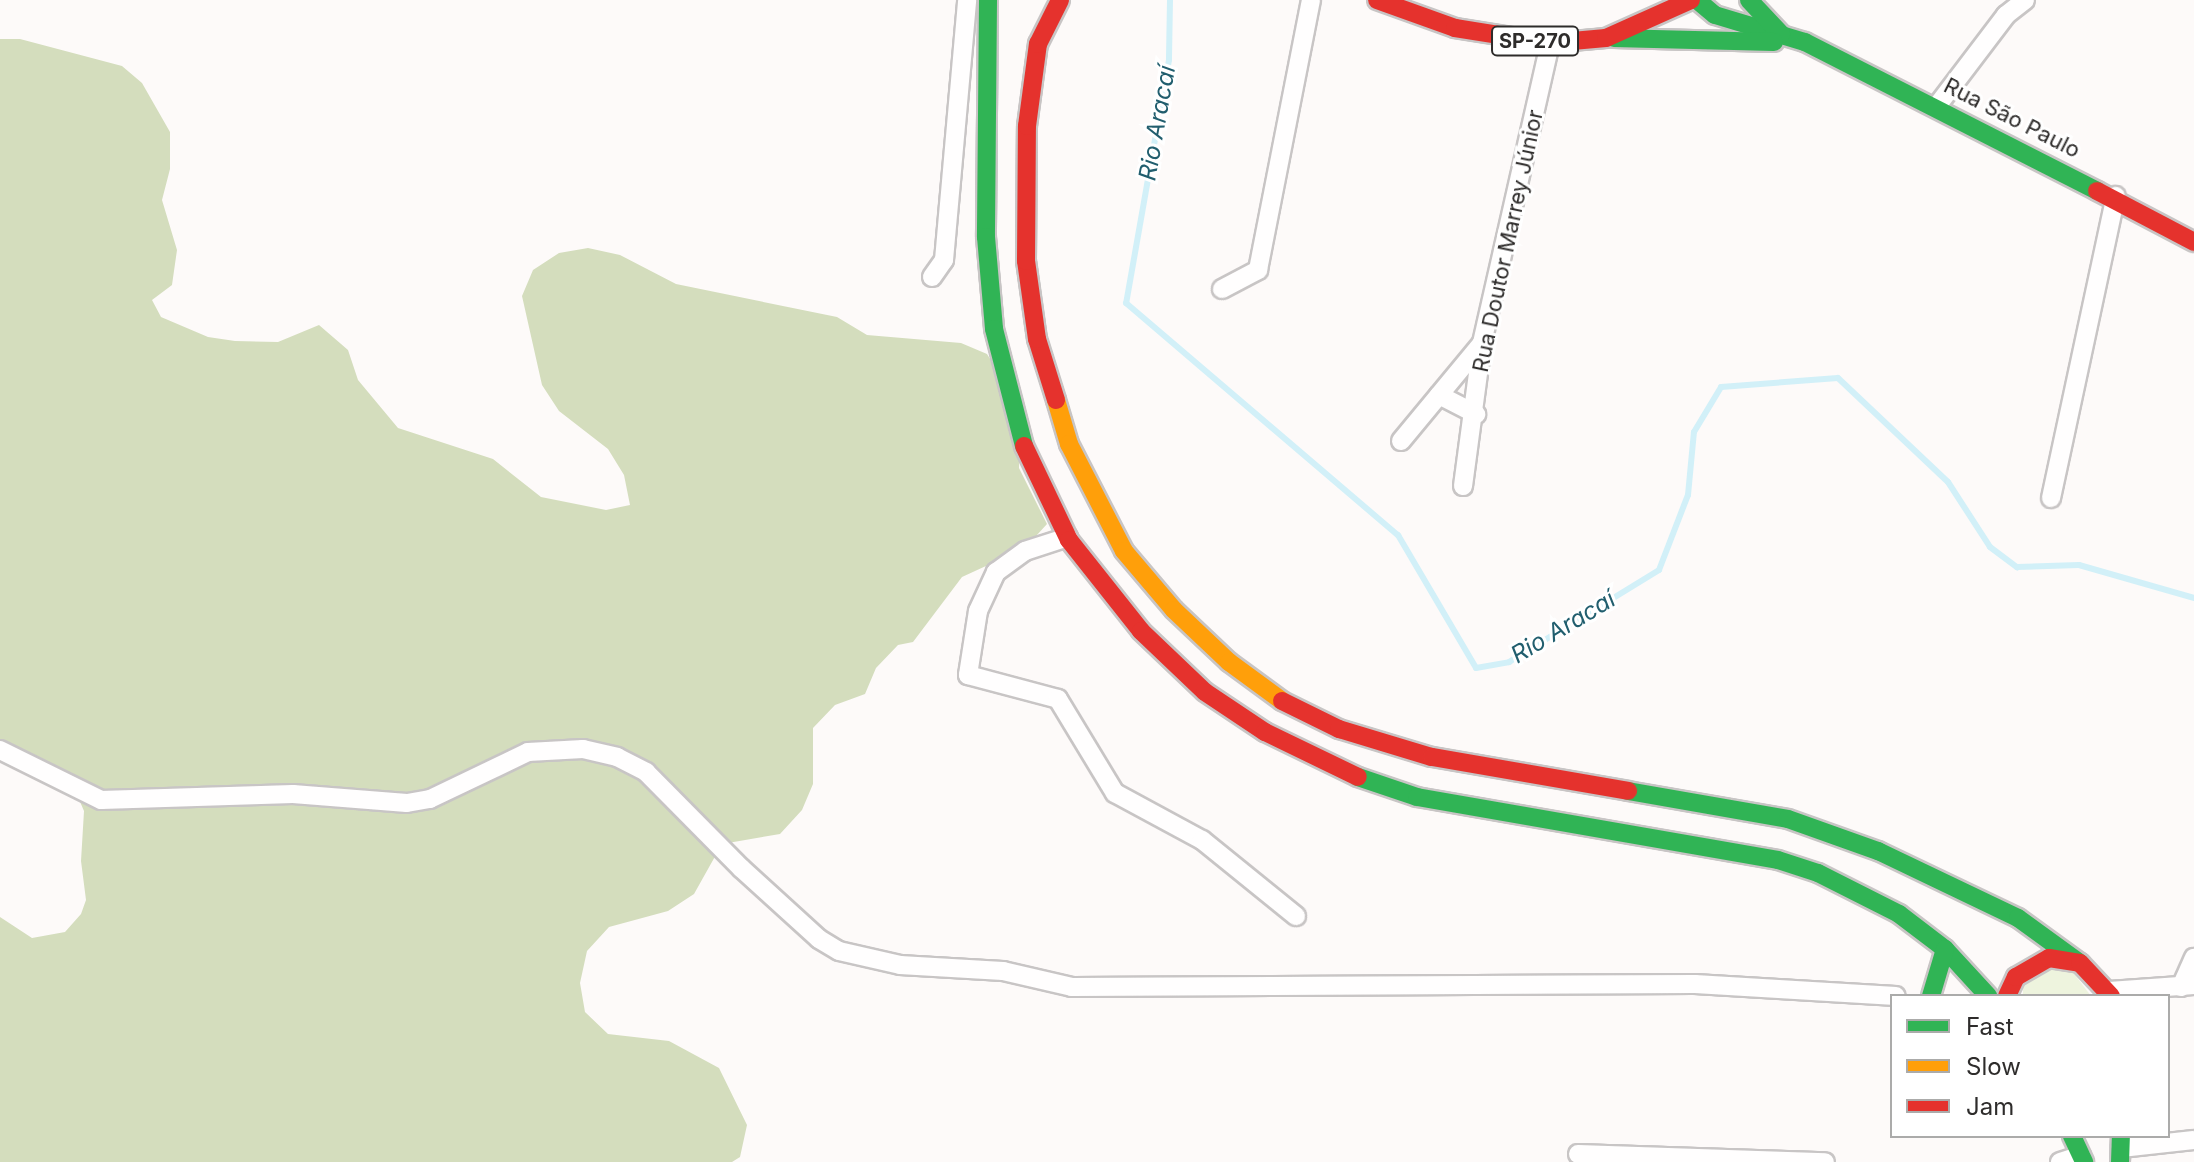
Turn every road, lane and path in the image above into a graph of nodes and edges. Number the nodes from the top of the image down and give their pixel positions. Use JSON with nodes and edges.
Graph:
{"nodes":[{"id":1,"x":967,"y":0,"type":"edge"},
{"id":2,"x":988,"y":0,"type":"edge"},
{"id":3,"x":1060,"y":0,"type":"edge"},
{"id":4,"x":1311,"y":0,"type":"edge"},
{"id":5,"x":1377,"y":0,"type":"edge"},
{"id":6,"x":1691,"y":0,"type":"edge"},
{"id":7,"x":1697,"y":0,"type":"edge"},
{"id":8,"x":1749,"y":0,"type":"edge"},
{"id":9,"x":2025,"y":0,"type":"edge"},
{"id":10,"x":1781,"y":34,"type":"junction"},
{"id":11,"x":1606,"y":38,"type":"junction"},
{"id":12,"x":1805,"y":42,"type":"junction"},
{"id":13,"x":1550,"y":43,"type":"junction"},
{"id":14,"x":1937,"y":106,"type":"junction"},
{"id":15,"x":2116,"y":196,"type":"junction"},
{"id":16,"x":2194,"y":242,"type":"edge"},
{"id":17,"x":932,"y":277,"type":"dead end"},
{"id":18,"x":1222,"y":289,"type":"dead end"},
{"id":19,"x":1482,"y":343,"type":"junction"},
{"id":20,"x":1439,"y":395,"type":"junction"},
{"id":21,"x":1476,"y":414,"type":"junction"},
{"id":22,"x":1401,"y":441,"type":"dead end"},
{"id":23,"x":1463,"y":486,"type":"dead end"},
{"id":24,"x":2051,"y":498,"type":"dead end"},
{"id":25,"x":1068,"y":537,"type":"junction"},
{"id":26,"x":0,"y":750,"type":"edge"},
{"id":27,"x":1296,"y":916,"type":"dead end"},
{"id":28,"x":1945,"y":949,"type":"junction"},
{"id":29,"x":2194,"y":958,"type":"edge"},
{"id":30,"x":2080,"y":963,"type":"junction"},
{"id":31,"x":2178,"y":989,"type":"edge"},
{"id":32,"x":2110,"y":993,"type":"edge"},
{"id":33,"x":1932,"y":994,"type":"edge"},
{"id":34,"x":1986,"y":994,"type":"edge"},
{"id":35,"x":2007,"y":994,"type":"edge"},
{"id":36,"x":1890,"y":996,"type":"edge"},
{"id":37,"x":2073,"y":1138,"type":"edge"},
{"id":38,"x":2194,"y":1140,"type":"edge"},
{"id":39,"x":2121,"y":1149,"type":"edge"},
{"id":40,"x":1578,"y":1154,"type":"dead end"},
{"id":41,"x":2082,"y":1159,"type":"edge"},
{"id":42,"x":1814,"y":1162,"type":"edge"},
{"id":43,"x":2060,"y":1162,"type":"edge"}],
"edges":[{"from":1,"to":17,"type":"street"},
{"from":2,"to":25,"type":"main road"},
{"from":3,"to":30,"type":"main road"},
{"from":4,"to":18,"type":"street"},
{"from":5,"to":13,"type":"main road","number":"SP-270"},
{"from":6,"to":11,"type":"main road","number":"SP-270"},
{"from":7,"to":10,"type":"main road","name":"Rua São Paulo"},
{"from":8,"to":10,"type":"main road"},
{"from":9,"to":14,"type":"street"},
{"from":10,"to":12,"type":"main road","name":"Rua São Paulo"},
{"from":11,"to":12,"type":"main road"},
{"from":11,"to":13,"type":"main road","number":"SP-270"},
{"from":12,"to":14,"type":"main road","name":"Rua São Paulo"},
{"from":13,"to":19,"type":"street","name":"Rua Doutor Marrey Júnior"},
{"from":14,"to":15,"type":"main road","name":"Rua São Paulo"},
{"from":15,"to":16,"type":"main road","name":"Rua São Paulo"},
{"from":15,"to":24,"type":"street"},
{"from":19,"to":20,"type":"street"},
{"from":19,"to":21,"type":"street","name":"Rua Doutor Marrey Júnior"},
{"from":20,"to":21,"type":"street"},
{"from":20,"to":22,"type":"street"},
{"from":21,"to":23,"type":"street","name":"Rua Doutor Marrey Júnior"},
{"from":25,"to":27,"type":"street"},
{"from":25,"to":28,"type":"main road"},
{"from":26,"to":36,"type":"street"},
{"from":28,"to":33,"type":"main road"},
{"from":28,"to":34,"type":"main road"},
{"from":29,"to":31,"type":"street"},
{"from":30,"to":32,"type":"main road"},
{"from":30,"to":35,"type":"main road"},
{"from":31,"to":32,"type":"street"},
{"from":37,"to":41,"type":"main road"},
{"from":38,"to":39,"type":"street"},
{"from":40,"to":42,"type":"street"},
{"from":41,"to":43,"type":"street"}]}
